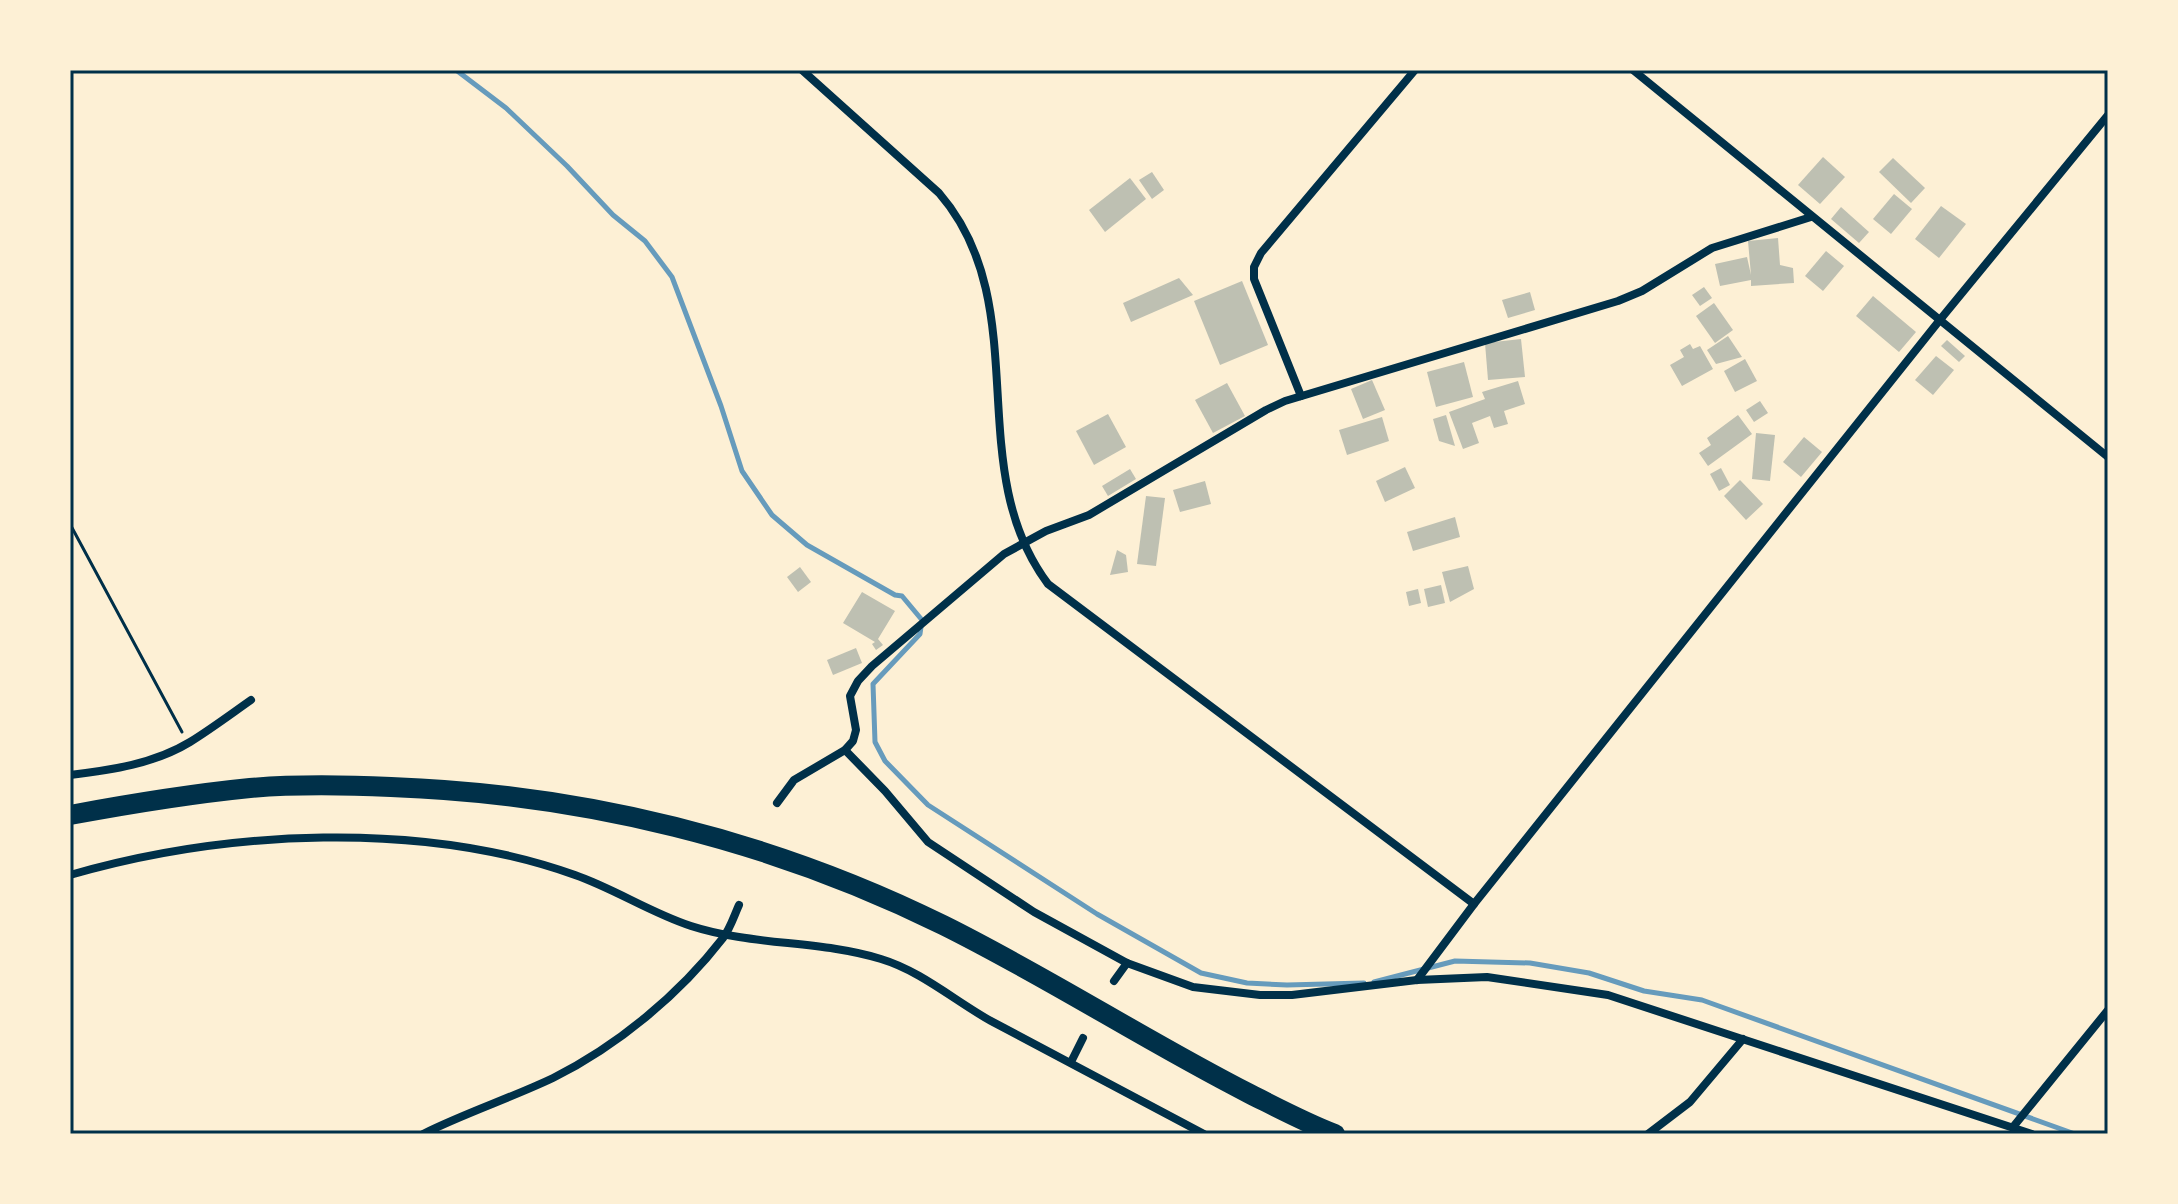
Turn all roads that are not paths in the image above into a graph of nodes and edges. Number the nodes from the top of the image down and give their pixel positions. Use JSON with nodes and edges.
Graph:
{"nodes":[{"id":1,"x":802,"y":70,"type":"edge"},
{"id":2,"x":1415,"y":70,"type":"edge"},
{"id":3,"x":1633,"y":70,"type":"edge"},
{"id":4,"x":2108,"y":115,"type":"edge"},
{"id":5,"x":1811,"y":217,"type":"junction"},
{"id":6,"x":1939,"y":321,"type":"junction"},
{"id":7,"x":1301,"y":396,"type":"junction"},
{"id":8,"x":2108,"y":457,"type":"edge"},
{"id":9,"x":1023,"y":542,"type":"junction"},
{"id":10,"x":251,"y":700,"type":"dead end"},
{"id":11,"x":845,"y":750,"type":"junction"},
{"id":12,"x":70,"y":775,"type":"edge"},
{"id":13,"x":250,"y":788,"type":"junction"},
{"id":14,"x":777,"y":803,"type":"dead end"},
{"id":15,"x":70,"y":815,"type":"edge"},
{"id":16,"x":70,"y":829,"type":"edge"},
{"id":17,"x":70,"y":875,"type":"edge"},
{"id":18,"x":1474,"y":904,"type":"junction"},
{"id":19,"x":739,"y":905,"type":"dead end"},
{"id":20,"x":725,"y":936,"type":"junction"},
{"id":21,"x":1127,"y":963,"type":"junction"},
{"id":22,"x":1417,"y":980,"type":"junction"},
{"id":23,"x":1114,"y":981,"type":"dead end"},
{"id":24,"x":2108,"y":1010,"type":"edge"},
{"id":25,"x":1083,"y":1038,"type":"dead end"},
{"id":26,"x":1743,"y":1039,"type":"junction"},
{"id":27,"x":1071,"y":1062,"type":"junction"},
{"id":28,"x":2013,"y":1127,"type":"junction"},
{"id":29,"x":423,"y":1134,"type":"edge"},
{"id":30,"x":1204,"y":1134,"type":"edge"},
{"id":31,"x":1335,"y":1134,"type":"edge"},
{"id":32,"x":1648,"y":1134,"type":"edge"},
{"id":33,"x":2032,"y":1134,"type":"edge"}],
"edges":[{"from":1,"to":9,"type":"street"},
{"from":2,"to":7,"type":"street"},
{"from":3,"to":5,"type":"street"},
{"from":4,"to":6,"type":"street"},
{"from":5,"to":6,"type":"street"},
{"from":5,"to":7,"type":"street"},
{"from":6,"to":8,"type":"street"},
{"from":6,"to":18,"type":"street"},
{"from":7,"to":9,"type":"street"},
{"from":9,"to":11,"type":"street"},
{"from":9,"to":18,"type":"street"},
{"from":10,"to":12,"type":"street"},
{"from":11,"to":14,"type":"street"},
{"from":11,"to":21,"type":"street"},
{"from":13,"to":15,"type":"highway"},
{"from":13,"to":16,"type":"highway"},
{"from":13,"to":31,"type":"highway"},
{"from":17,"to":20,"type":"street"},
{"from":18,"to":22,"type":"street"},
{"from":19,"to":20,"type":"street"},
{"from":20,"to":27,"type":"street"},
{"from":20,"to":29,"type":"street"},
{"from":21,"to":22,"type":"street"},
{"from":21,"to":23,"type":"street"},
{"from":22,"to":26,"type":"street"},
{"from":24,"to":28,"type":"street"},
{"from":25,"to":27,"type":"street"},
{"from":26,"to":28,"type":"street"},
{"from":26,"to":32,"type":"street"},
{"from":27,"to":30,"type":"street"},
{"from":28,"to":33,"type":"street"}]}
